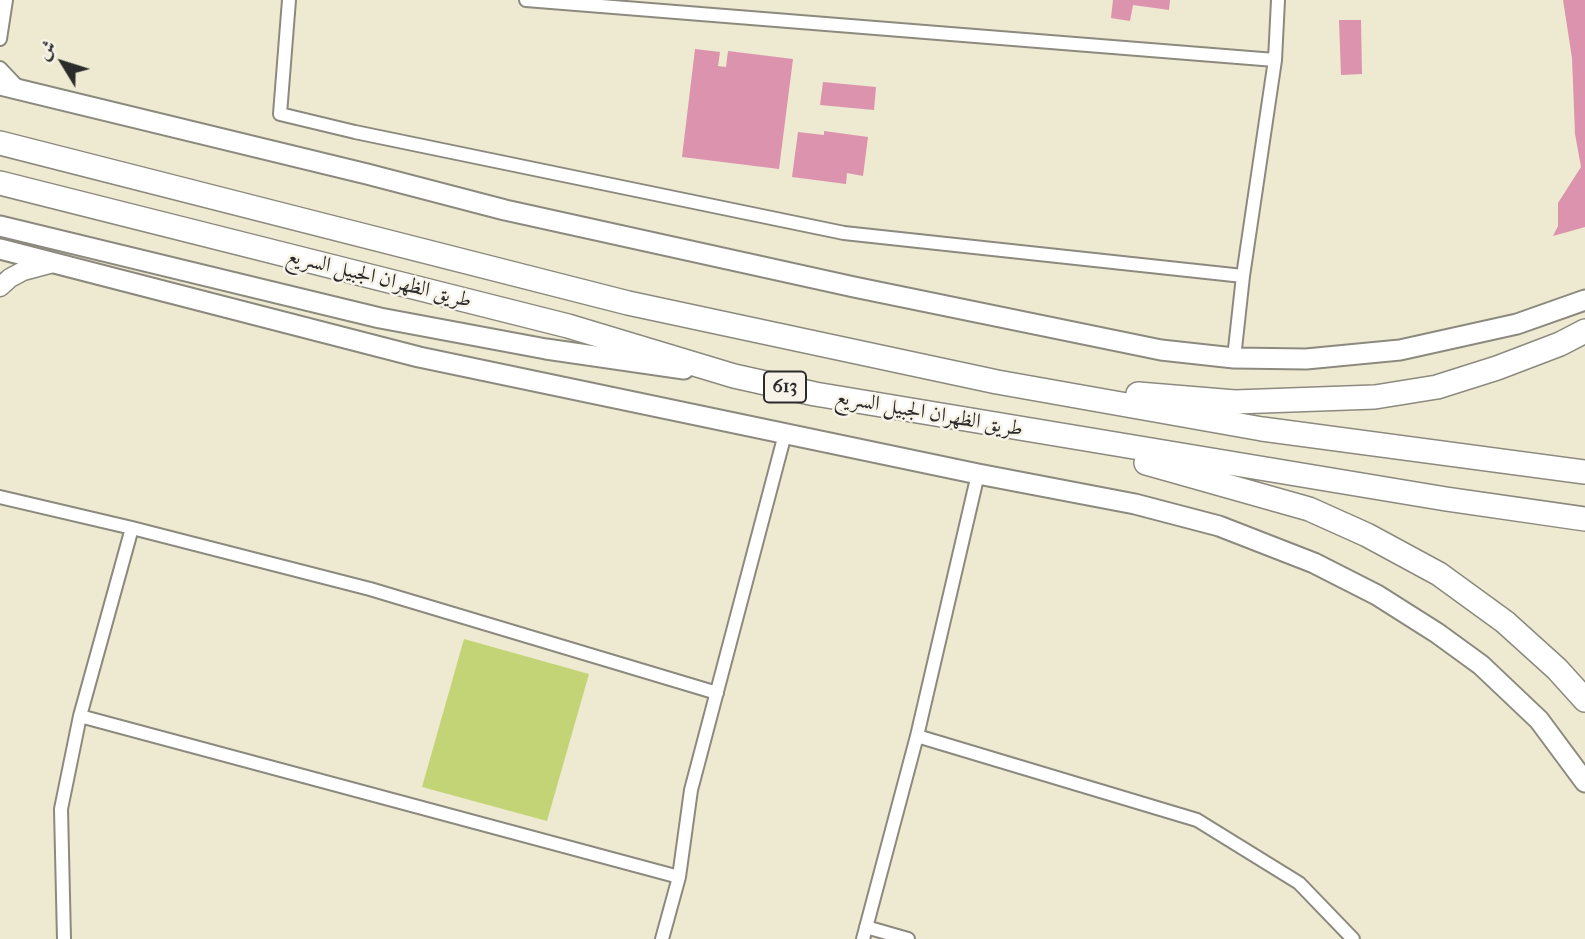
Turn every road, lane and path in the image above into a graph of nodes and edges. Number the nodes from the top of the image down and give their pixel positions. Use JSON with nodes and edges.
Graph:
{"nodes":[{"id":1,"x":6,"y":0,"type":"edge"},
{"id":2,"x":289,"y":0,"type":"edge"},
{"id":3,"x":526,"y":0,"type":"edge"},
{"id":4,"x":1278,"y":0,"type":"edge"},
{"id":5,"x":0,"y":39,"type":"edge"},
{"id":6,"x":1275,"y":60,"type":"junction"},
{"id":7,"x":0,"y":68,"type":"edge"},
{"id":8,"x":0,"y":85,"type":"edge"},
{"id":9,"x":23,"y":91,"type":"junction"},
{"id":10,"x":0,"y":142,"type":"edge"},
{"id":11,"x":0,"y":183,"type":"edge"},
{"id":12,"x":0,"y":226,"type":"edge"},
{"id":13,"x":0,"y":248,"type":"edge"},
{"id":14,"x":53,"y":263,"type":"junction"},
{"id":15,"x":1243,"y":276,"type":"junction"},
{"id":16,"x":0,"y":287,"type":"edge"},
{"id":17,"x":1585,"y":300,"type":"edge"},
{"id":18,"x":1585,"y":331,"type":"edge"},
{"id":19,"x":1234,"y":358,"type":"junction"},
{"id":20,"x":734,"y":376,"type":"junction"},
{"id":21,"x":997,"y":382,"type":"junction"},
{"id":22,"x":1014,"y":429,"type":"junction"},
{"id":23,"x":785,"y":434,"type":"junction"},
{"id":24,"x":1585,"y":472,"type":"edge"},
{"id":25,"x":978,"y":474,"type":"junction"},
{"id":26,"x":0,"y":497,"type":"edge"},
{"id":27,"x":1585,"y":519,"type":"edge"},
{"id":28,"x":132,"y":528,"type":"junction"},
{"id":29,"x":717,"y":693,"type":"junction"},
{"id":30,"x":1585,"y":701,"type":"edge"},
{"id":31,"x":80,"y":716,"type":"junction"},
{"id":32,"x":917,"y":736,"type":"junction"},
{"id":33,"x":1585,"y":782,"type":"edge"},
{"id":34,"x":678,"y":877,"type":"junction"},
{"id":35,"x":865,"y":933,"type":"edge"},
{"id":36,"x":64,"y":939,"type":"edge"},
{"id":37,"x":662,"y":939,"type":"edge"},
{"id":38,"x":908,"y":939,"type":"edge"},
{"id":39,"x":1353,"y":939,"type":"edge"}],
"edges":[{"from":1,"to":5,"type":"street"},
{"from":2,"to":15,"type":"street"},
{"from":3,"to":6,"type":"street"},
{"from":4,"to":6,"type":"street"},
{"from":6,"to":15,"type":"street"},
{"from":7,"to":9,"type":"street"},
{"from":8,"to":9,"type":"main road"},
{"from":9,"to":19,"type":"main road"},
{"from":10,"to":21,"type":"highway","name":"طريق الظهران الجبيل السريع","number":"613"},
{"from":11,"to":20,"type":"highway","name":"طريق الظهران الجبيل السريع","number":"613"},
{"from":12,"to":20,"type":"main road"},
{"from":13,"to":14,"type":"main road"},
{"from":14,"to":16,"type":"street"},
{"from":14,"to":23,"type":"main road"},
{"from":15,"to":19,"type":"street"},
{"from":17,"to":19,"type":"main road"},
{"from":18,"to":21,"type":"highway"},
{"from":20,"to":22,"type":"highway","name":"طريق الظهران الجبيل السريع","number":"613"},
{"from":21,"to":24,"type":"highway","name":"طريق الظهران الجبيل السريع","number":"613"},
{"from":22,"to":27,"type":"highway","name":"طريق الظهران الجبيل السريع","number":"613"},
{"from":22,"to":30,"type":"highway"},
{"from":23,"to":25,"type":"main road"},
{"from":23,"to":29,"type":"street"},
{"from":25,"to":32,"type":"street"},
{"from":25,"to":33,"type":"main road"},
{"from":26,"to":28,"type":"street"},
{"from":28,"to":29,"type":"street"},
{"from":28,"to":31,"type":"street"},
{"from":29,"to":34,"type":"street"},
{"from":31,"to":34,"type":"street"},
{"from":31,"to":36,"type":"street"},
{"from":32,"to":35,"type":"street"},
{"from":32,"to":39,"type":"street"},
{"from":34,"to":37,"type":"street"},
{"from":35,"to":38,"type":"street"}]}
